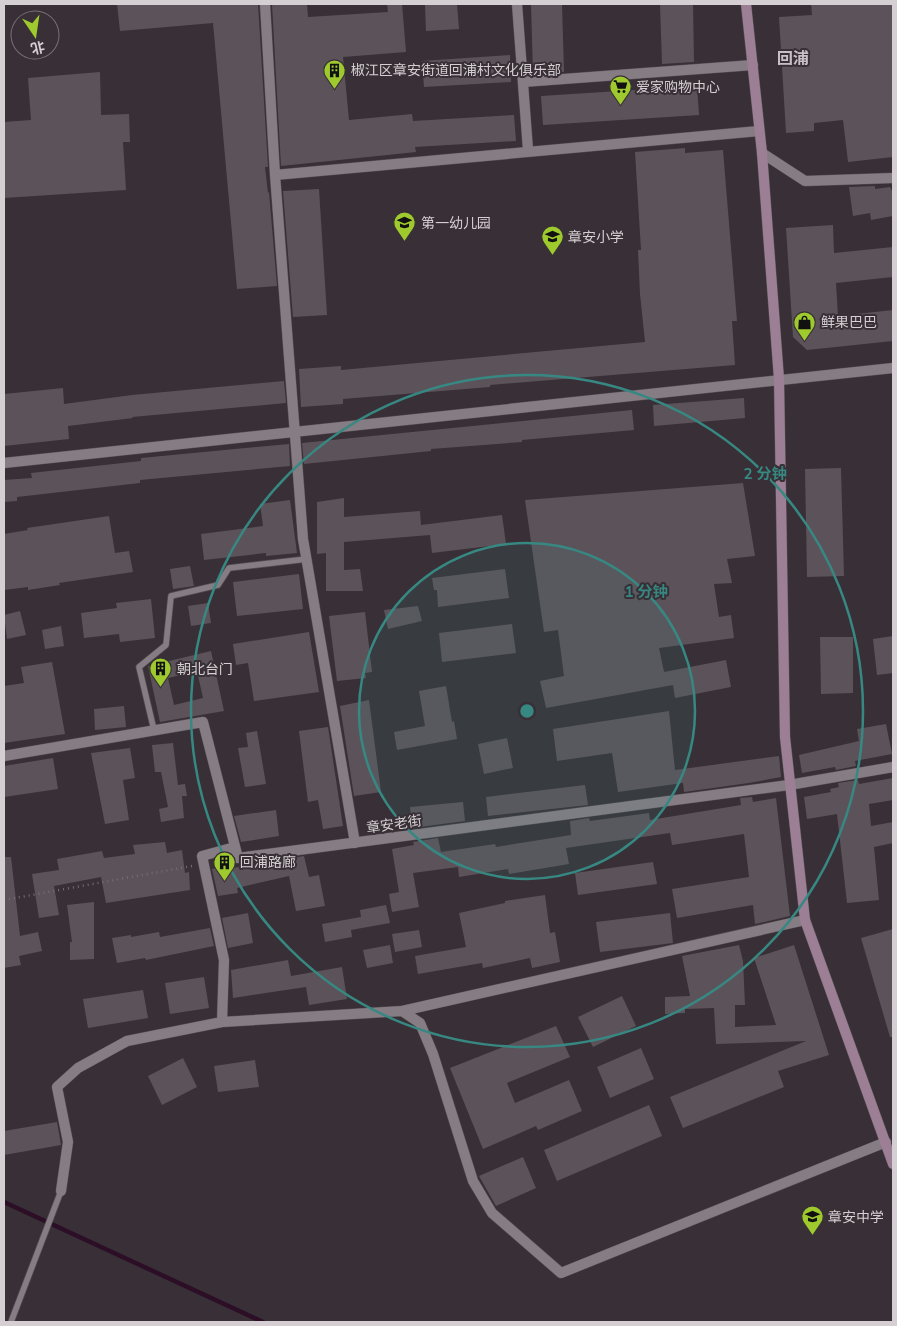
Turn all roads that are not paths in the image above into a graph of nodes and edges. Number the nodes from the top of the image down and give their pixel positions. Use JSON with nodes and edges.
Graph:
{"nodes":[{"id":1,"x":265,"y":4,"type":"edge"},
{"id":2,"x":517,"y":4,"type":"edge"},
{"id":3,"x":746,"y":4,"type":"edge"},
{"id":4,"x":753,"y":65,"type":"junction"},
{"id":5,"x":522,"y":82,"type":"junction"},
{"id":6,"x":759,"y":131,"type":"junction"},
{"id":7,"x":528,"y":150,"type":"junction"},
{"id":8,"x":762,"y":153,"type":"junction"},
{"id":9,"x":275,"y":175,"type":"junction"},
{"id":10,"x":893,"y":178,"type":"edge"},
{"id":11,"x":893,"y":368,"type":"edge"},
{"id":12,"x":778,"y":379,"type":"junction"},
{"id":13,"x":294,"y":430,"type":"junction"},
{"id":14,"x":4,"y":463,"type":"edge"},
{"id":15,"x":306,"y":559,"type":"junction"},
{"id":16,"x":154,"y":730,"type":"junction"},
{"id":17,"x":4,"y":756,"type":"edge"},
{"id":18,"x":893,"y":767,"type":"edge"},
{"id":19,"x":789,"y":785,"type":"junction"},
{"id":20,"x":355,"y":843,"type":"junction"},
{"id":21,"x":235,"y":847,"type":"junction"},
{"id":22,"x":805,"y":920,"type":"junction"},
{"id":23,"x":402,"y":1011,"type":"junction"},
{"id":24,"x":222,"y":1022,"type":"junction"},
{"id":25,"x":886,"y":1142,"type":"junction"},
{"id":26,"x":893,"y":1164,"type":"edge"},
{"id":27,"x":61,"y":1191,"type":"joint"},
{"id":28,"x":11,"y":1322,"type":"edge"}],
"edges":[{"from":1,"to":9,"type":"street"},
{"from":2,"to":5,"type":"street"},
{"from":3,"to":4,"type":"street"},
{"from":4,"to":5,"type":"street"},
{"from":4,"to":6,"type":"street"},
{"from":5,"to":7,"type":"street"},
{"from":6,"to":7,"type":"street"},
{"from":6,"to":8,"type":"street"},
{"from":7,"to":9,"type":"street"},
{"from":8,"to":10,"type":"street"},
{"from":8,"to":12,"type":"street"},
{"from":9,"to":13,"type":"street"},
{"from":11,"to":12,"type":"street"},
{"from":12,"to":13,"type":"street"},
{"from":12,"to":19,"type":"street"},
{"from":13,"to":14,"type":"street"},
{"from":13,"to":15,"type":"street"},
{"from":15,"to":16,"type":"lane"},
{"from":15,"to":20,"type":"street"},
{"from":16,"to":17,"type":"street"},
{"from":16,"to":21,"type":"street"},
{"from":18,"to":19,"type":"street","name":"章安老街"},
{"from":19,"to":20,"type":"street","name":"章安老街"},
{"from":19,"to":22,"type":"street"},
{"from":20,"to":21,"type":"street","name":"章安老街"},
{"from":21,"to":24,"type":"street"},
{"from":22,"to":23,"type":"street"},
{"from":22,"to":25,"type":"street"},
{"from":23,"to":24,"type":"street"},
{"from":23,"to":25,"type":"street"},
{"from":24,"to":27,"type":"street"},
{"from":25,"to":26,"type":"street"},
{"from":27,"to":28,"type":"lane"}]}
